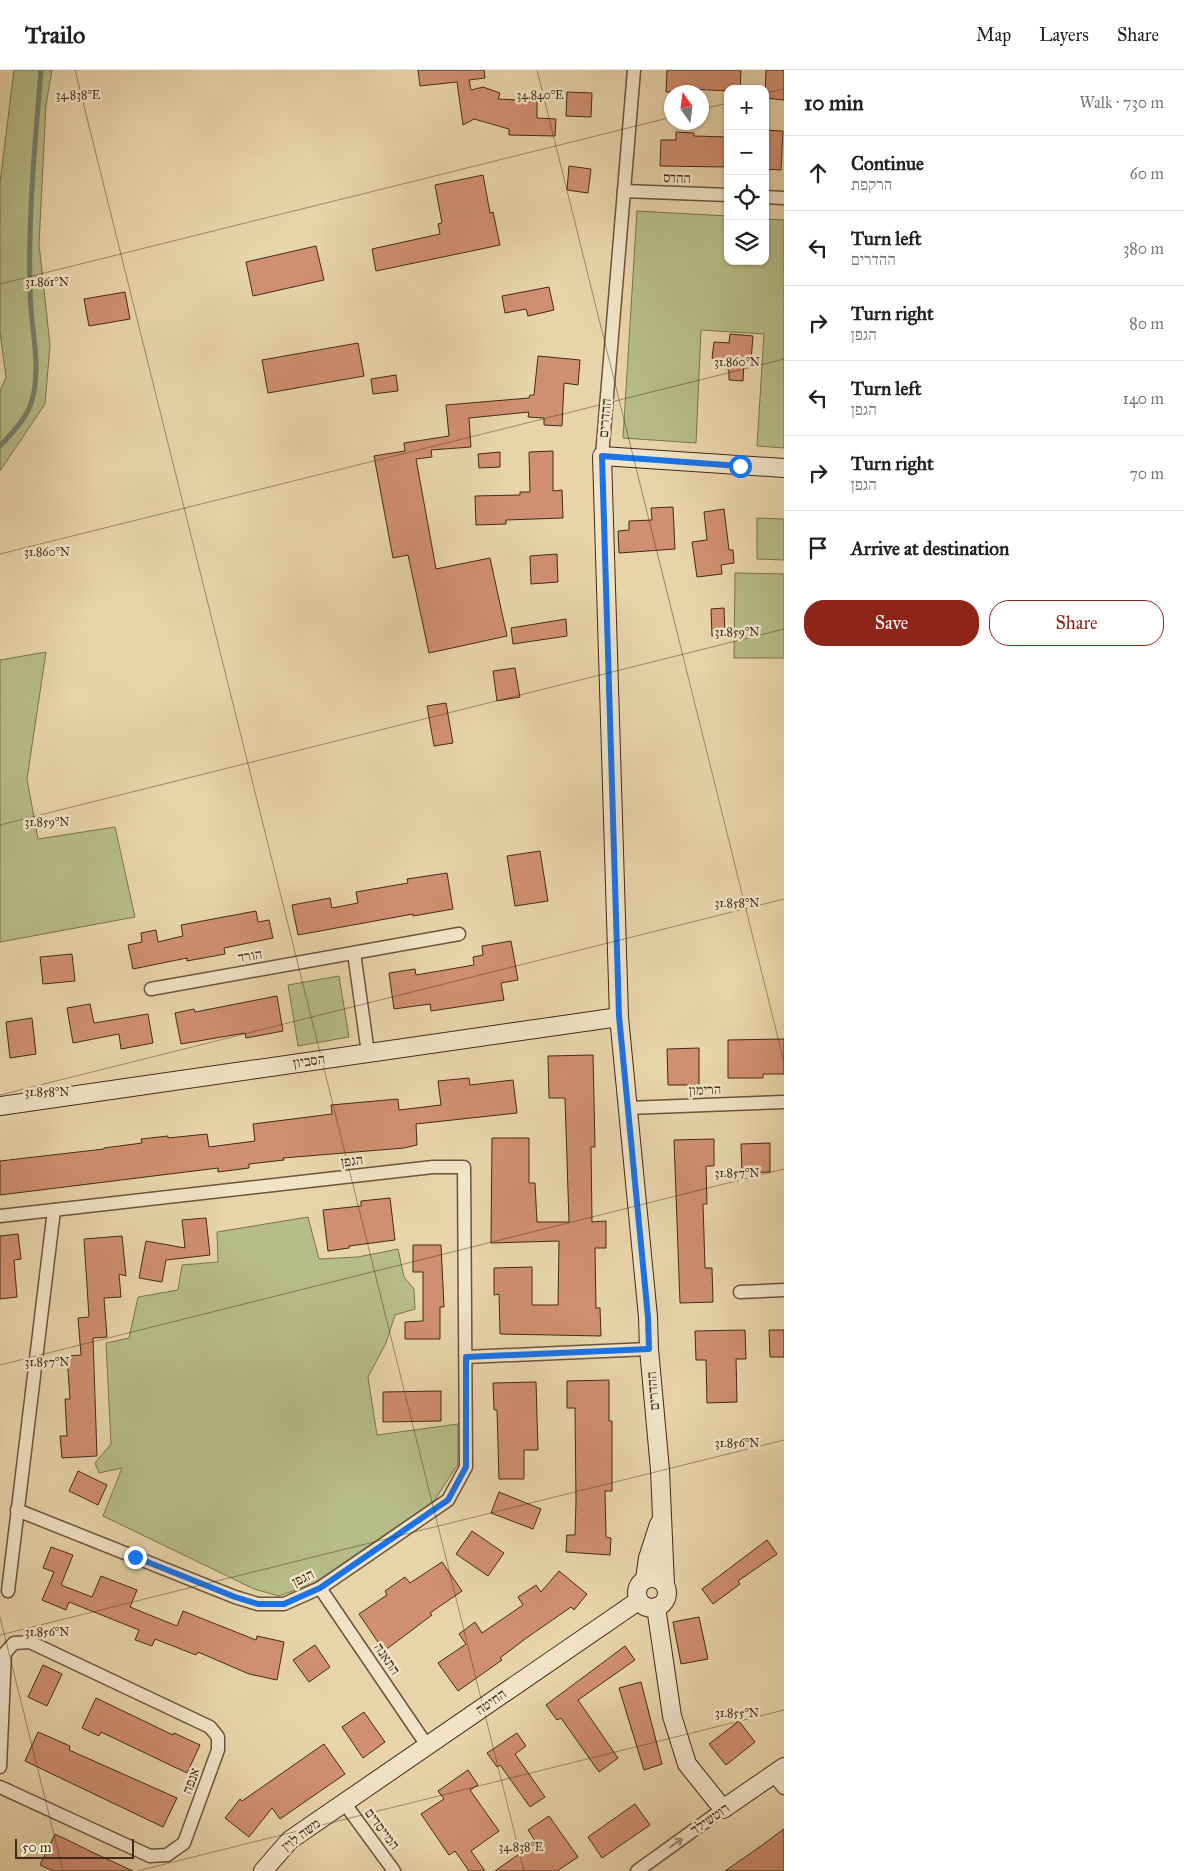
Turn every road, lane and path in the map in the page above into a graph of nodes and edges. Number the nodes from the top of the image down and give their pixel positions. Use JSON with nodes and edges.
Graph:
{"nodes":[{"id":1,"x":634,"y":70,"type":"edge"},
{"id":2,"x":624,"y":191,"type":"junction"},
{"id":3,"x":724,"y":195,"type":"edge"},
{"id":4,"x":769,"y":197,"type":"edge"},
{"id":5,"x":784,"y":198,"type":"edge"},
{"id":6,"x":602,"y":456,"type":"junction"},
{"id":7,"x":784,"y":468,"type":"edge"},
{"id":8,"x":458,"y":934,"type":"dead end"},
{"id":9,"x":354,"y":953,"type":"junction"},
{"id":10,"x":151,"y":989,"type":"dead end"},
{"id":11,"x":619,"y":1016,"type":"junction"},
{"id":12,"x":368,"y":1053,"type":"junction"},
{"id":13,"x":784,"y":1102,"type":"edge"},
{"id":14,"x":0,"y":1106,"type":"edge"},
{"id":15,"x":628,"y":1108,"type":"junction"},
{"id":16,"x":54,"y":1210,"type":"junction"},
{"id":17,"x":0,"y":1216,"type":"edge"},
{"id":18,"x":784,"y":1290,"type":"edge"},
{"id":19,"x":740,"y":1292,"type":"dead end"},
{"id":20,"x":649,"y":1349,"type":"junction"},
{"id":21,"x":466,"y":1357,"type":"junction"},
{"id":22,"x":17,"y":1510,"type":"junction"},
{"id":23,"x":662,"y":1514,"type":"junction"},
{"id":24,"x":645,"y":1579,"type":"junction"},
{"id":25,"x":665,"y":1585,"type":"junction"},
{"id":26,"x":320,"y":1588,"type":"junction"},
{"id":27,"x":8,"y":1591,"type":"dead end"},
{"id":28,"x":638,"y":1601,"type":"junction"},
{"id":29,"x":656,"y":1607,"type":"junction"},
{"id":30,"x":428,"y":1747,"type":"junction"},
{"id":31,"x":0,"y":1767,"type":"edge"},
{"id":32,"x":780,"y":1777,"type":"edge"},
{"id":33,"x":0,"y":1787,"type":"edge"},
{"id":34,"x":345,"y":1804,"type":"junction"},
{"id":35,"x":723,"y":1809,"type":"junction"},
{"id":36,"x":262,"y":1871,"type":"edge"},
{"id":37,"x":394,"y":1871,"type":"edge"},
{"id":38,"x":637,"y":1871,"type":"edge"}],
"edges":[{"from":1,"to":2,"type":"street","name":"ההדרים"},
{"from":2,"to":3,"type":"street","name":"ההדס"},
{"from":2,"to":6,"type":"street","name":"ההדרים"},
{"from":4,"to":5,"type":"street"},
{"from":6,"to":7,"type":"main road"},
{"from":6,"to":11,"type":"main road","name":"ההדרים"},
{"from":8,"to":9,"type":"street","name":"הורד"},
{"from":9,"to":10,"type":"street","name":"הורד"},
{"from":9,"to":12,"type":"street"},
{"from":11,"to":12,"type":"main road","name":"הסביון"},
{"from":11,"to":15,"type":"main road","name":"ההדרים"},
{"from":12,"to":14,"type":"main road","name":"הסביון"},
{"from":13,"to":15,"type":"street","name":"הרימון"},
{"from":15,"to":20,"type":"main road","name":"ההדרים"},
{"from":16,"to":17,"type":"street","name":"הגפן"},
{"from":16,"to":21,"type":"street","name":"הגפן"},
{"from":16,"to":22,"type":"street"},
{"from":18,"to":19,"type":"street"},
{"from":20,"to":21,"type":"street"},
{"from":20,"to":23,"type":"main road","name":"ההדרים"},
{"from":21,"to":26,"type":"street","name":"הגפן"},
{"from":22,"to":26,"type":"street","name":"הגפן"},
{"from":22,"to":27,"type":"street"},
{"from":23,"to":24,"type":"main road","name":"ההדרים"},
{"from":23,"to":25,"type":"main road","name":"ההדרים"},
{"from":24,"to":25,"type":"main road"},
{"from":24,"to":28,"type":"main road"},
{"from":25,"to":29,"type":"main road"},
{"from":26,"to":30,"type":"street","name":"התאנה"},
{"from":28,"to":29,"type":"main road"},
{"from":28,"to":30,"type":"main road","name":"החיטה"},
{"from":29,"to":35,"type":"main road"},
{"from":30,"to":34,"type":"main road","name":"החיטה"},
{"from":31,"to":33,"type":"street","name":"אנפה"},
{"from":32,"to":35,"type":"main road","name":"רוטשילד"},
{"from":34,"to":36,"type":"main road","name":"משה לוין"},
{"from":34,"to":37,"type":"street","name":"המייסדים"},
{"from":38,"to":35,"type":"street","name":"רוטשילד","one_way":true}]}
